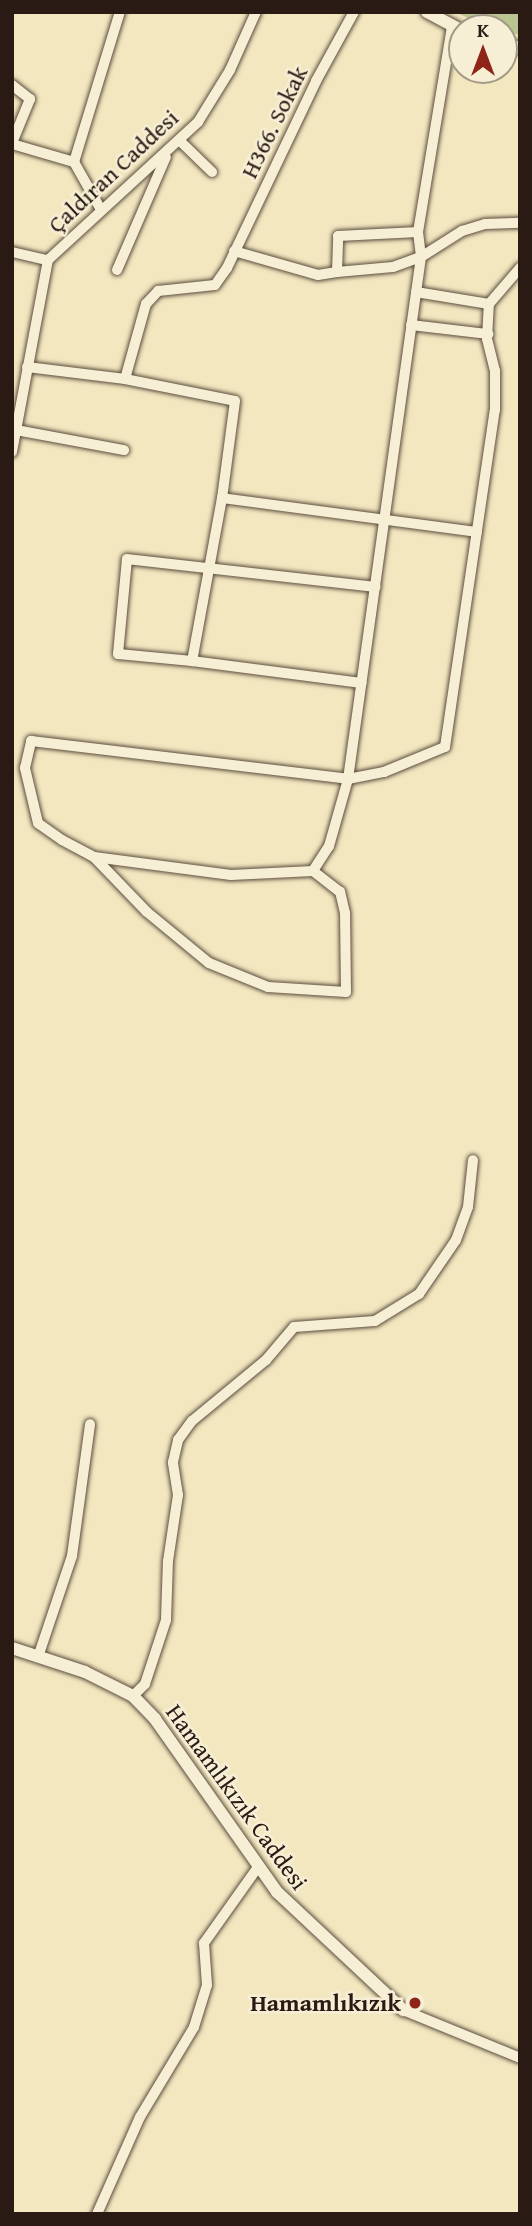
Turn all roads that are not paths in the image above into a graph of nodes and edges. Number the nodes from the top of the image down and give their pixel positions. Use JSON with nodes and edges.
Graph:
{"nodes":[{"id":1,"x":120,"y":12,"type":"edge"},
{"id":2,"x":256,"y":12,"type":"edge"},
{"id":3,"x":354,"y":12,"type":"edge"},
{"id":4,"x":427,"y":12,"type":"edge"},
{"id":5,"x":448,"y":23,"type":"edge"},
{"id":6,"x":448,"y":75,"type":"edge"},
{"id":7,"x":12,"y":85,"type":"edge"},
{"id":8,"x":179,"y":141,"type":"junction"},
{"id":9,"x":12,"y":143,"type":"edge"},
{"id":10,"x":169,"y":151,"type":"junction"},
{"id":11,"x":74,"y":162,"type":"junction"},
{"id":12,"x":212,"y":172,"type":"dead end"},
{"id":13,"x":100,"y":208,"type":"junction"},
{"id":14,"x":520,"y":223,"type":"edge"},
{"id":15,"x":418,"y":232,"type":"junction"},
{"id":16,"x":234,"y":251,"type":"junction"},
{"id":17,"x":12,"y":253,"type":"edge"},
{"id":18,"x":421,"y":257,"type":"junction"},
{"id":19,"x":48,"y":260,"type":"junction"},
{"id":20,"x":520,"y":268,"type":"edge"},
{"id":21,"x":117,"y":270,"type":"dead end"},
{"id":22,"x":337,"y":272,"type":"junction"},
{"id":23,"x":416,"y":292,"type":"junction"},
{"id":24,"x":489,"y":304,"type":"junction"},
{"id":25,"x":411,"y":325,"type":"junction"},
{"id":26,"x":488,"y":334,"type":"junction"},
{"id":27,"x":27,"y":367,"type":"junction"},
{"id":28,"x":125,"y":379,"type":"junction"},
{"id":29,"x":18,"y":396,"type":"edge"},
{"id":30,"x":16,"y":430,"type":"junction"},
{"id":31,"x":124,"y":450,"type":"dead end"},
{"id":32,"x":12,"y":452,"type":"edge"},
{"id":33,"x":222,"y":498,"type":"junction"},
{"id":34,"x":384,"y":521,"type":"junction"},
{"id":35,"x":477,"y":532,"type":"junction"},
{"id":36,"x":209,"y":567,"type":"junction"},
{"id":37,"x":374,"y":587,"type":"junction"},
{"id":38,"x":192,"y":661,"type":"junction"},
{"id":39,"x":362,"y":683,"type":"junction"},
{"id":40,"x":348,"y":779,"type":"junction"},
{"id":41,"x":94,"y":857,"type":"junction"},
{"id":42,"x":313,"y":871,"type":"junction"},
{"id":43,"x":473,"y":1160,"type":"dead end"},
{"id":44,"x":90,"y":1424,"type":"dead end"},
{"id":45,"x":12,"y":1648,"type":"edge"},
{"id":46,"x":38,"y":1657,"type":"junction"},
{"id":47,"x":133,"y":1696,"type":"junction"},
{"id":48,"x":258,"y":1867,"type":"junction"},
{"id":49,"x":403,"y":2010,"type":"joint"},
{"id":50,"x":520,"y":2058,"type":"edge"},
{"id":51,"x":97,"y":2214,"type":"edge"}],
"edges":[{"from":1,"to":11,"type":"street"},
{"from":2,"to":8,"type":"street","name":"Çaldıran Caddesi"},
{"from":3,"to":16,"type":"street","name":"H366. Sokak"},
{"from":4,"to":5,"type":"street"},
{"from":6,"to":15,"type":"street"},
{"from":7,"to":9,"type":"street"},
{"from":8,"to":10,"type":"street","name":"Çaldıran Caddesi"},
{"from":8,"to":12,"type":"street"},
{"from":9,"to":11,"type":"street"},
{"from":10,"to":13,"type":"street","name":"Çaldıran Caddesi"},
{"from":10,"to":21,"type":"street"},
{"from":11,"to":13,"type":"street"},
{"from":13,"to":19,"type":"street","name":"Çaldıran Caddesi"},
{"from":14,"to":18,"type":"street"},
{"from":15,"to":18,"type":"street"},
{"from":15,"to":22,"type":"street"},
{"from":16,"to":22,"type":"street"},
{"from":16,"to":28,"type":"street","name":"H366. Sokak"},
{"from":17,"to":19,"type":"street"},
{"from":18,"to":22,"type":"street"},
{"from":18,"to":23,"type":"street"},
{"from":19,"to":27,"type":"street","name":"Çaldıran Caddesi"},
{"from":20,"to":24,"type":"street"},
{"from":23,"to":24,"type":"street"},
{"from":23,"to":25,"type":"street"},
{"from":24,"to":26,"type":"street"},
{"from":25,"to":26,"type":"street"},
{"from":25,"to":34,"type":"street"},
{"from":26,"to":35,"type":"street"},
{"from":27,"to":28,"type":"street"},
{"from":27,"to":29,"type":"street","name":"Çaldıran Caddesi"},
{"from":28,"to":33,"type":"street"},
{"from":29,"to":30,"type":"street","name":"Çaldıran Caddesi"},
{"from":30,"to":31,"type":"street"},
{"from":30,"to":32,"type":"street","name":"Çaldıran Caddesi"},
{"from":33,"to":34,"type":"street"},
{"from":33,"to":36,"type":"street"},
{"from":34,"to":35,"type":"street"},
{"from":34,"to":37,"type":"street"},
{"from":35,"to":40,"type":"street"},
{"from":36,"to":37,"type":"street"},
{"from":36,"to":38,"type":"street"},
{"from":36,"to":38,"type":"street"},
{"from":37,"to":39,"type":"street"},
{"from":38,"to":39,"type":"street"},
{"from":39,"to":40,"type":"street"},
{"from":40,"to":41,"type":"street"},
{"from":40,"to":42,"type":"street"},
{"from":41,"to":42,"type":"street"},
{"from":41,"to":42,"type":"street"},
{"from":43,"to":47,"type":"street"},
{"from":44,"to":46,"type":"street"},
{"from":45,"to":46,"type":"street","name":"Hamamlıkızık Caddesi"},
{"from":46,"to":47,"type":"street","name":"Hamamlıkızık Caddesi"},
{"from":47,"to":48,"type":"street","name":"Hamamlıkızık Caddesi"},
{"from":48,"to":49,"type":"street","name":"Hamamlıkızık Caddesi"},
{"from":48,"to":51,"type":"street"},
{"from":49,"to":50,"type":"street"}]}
